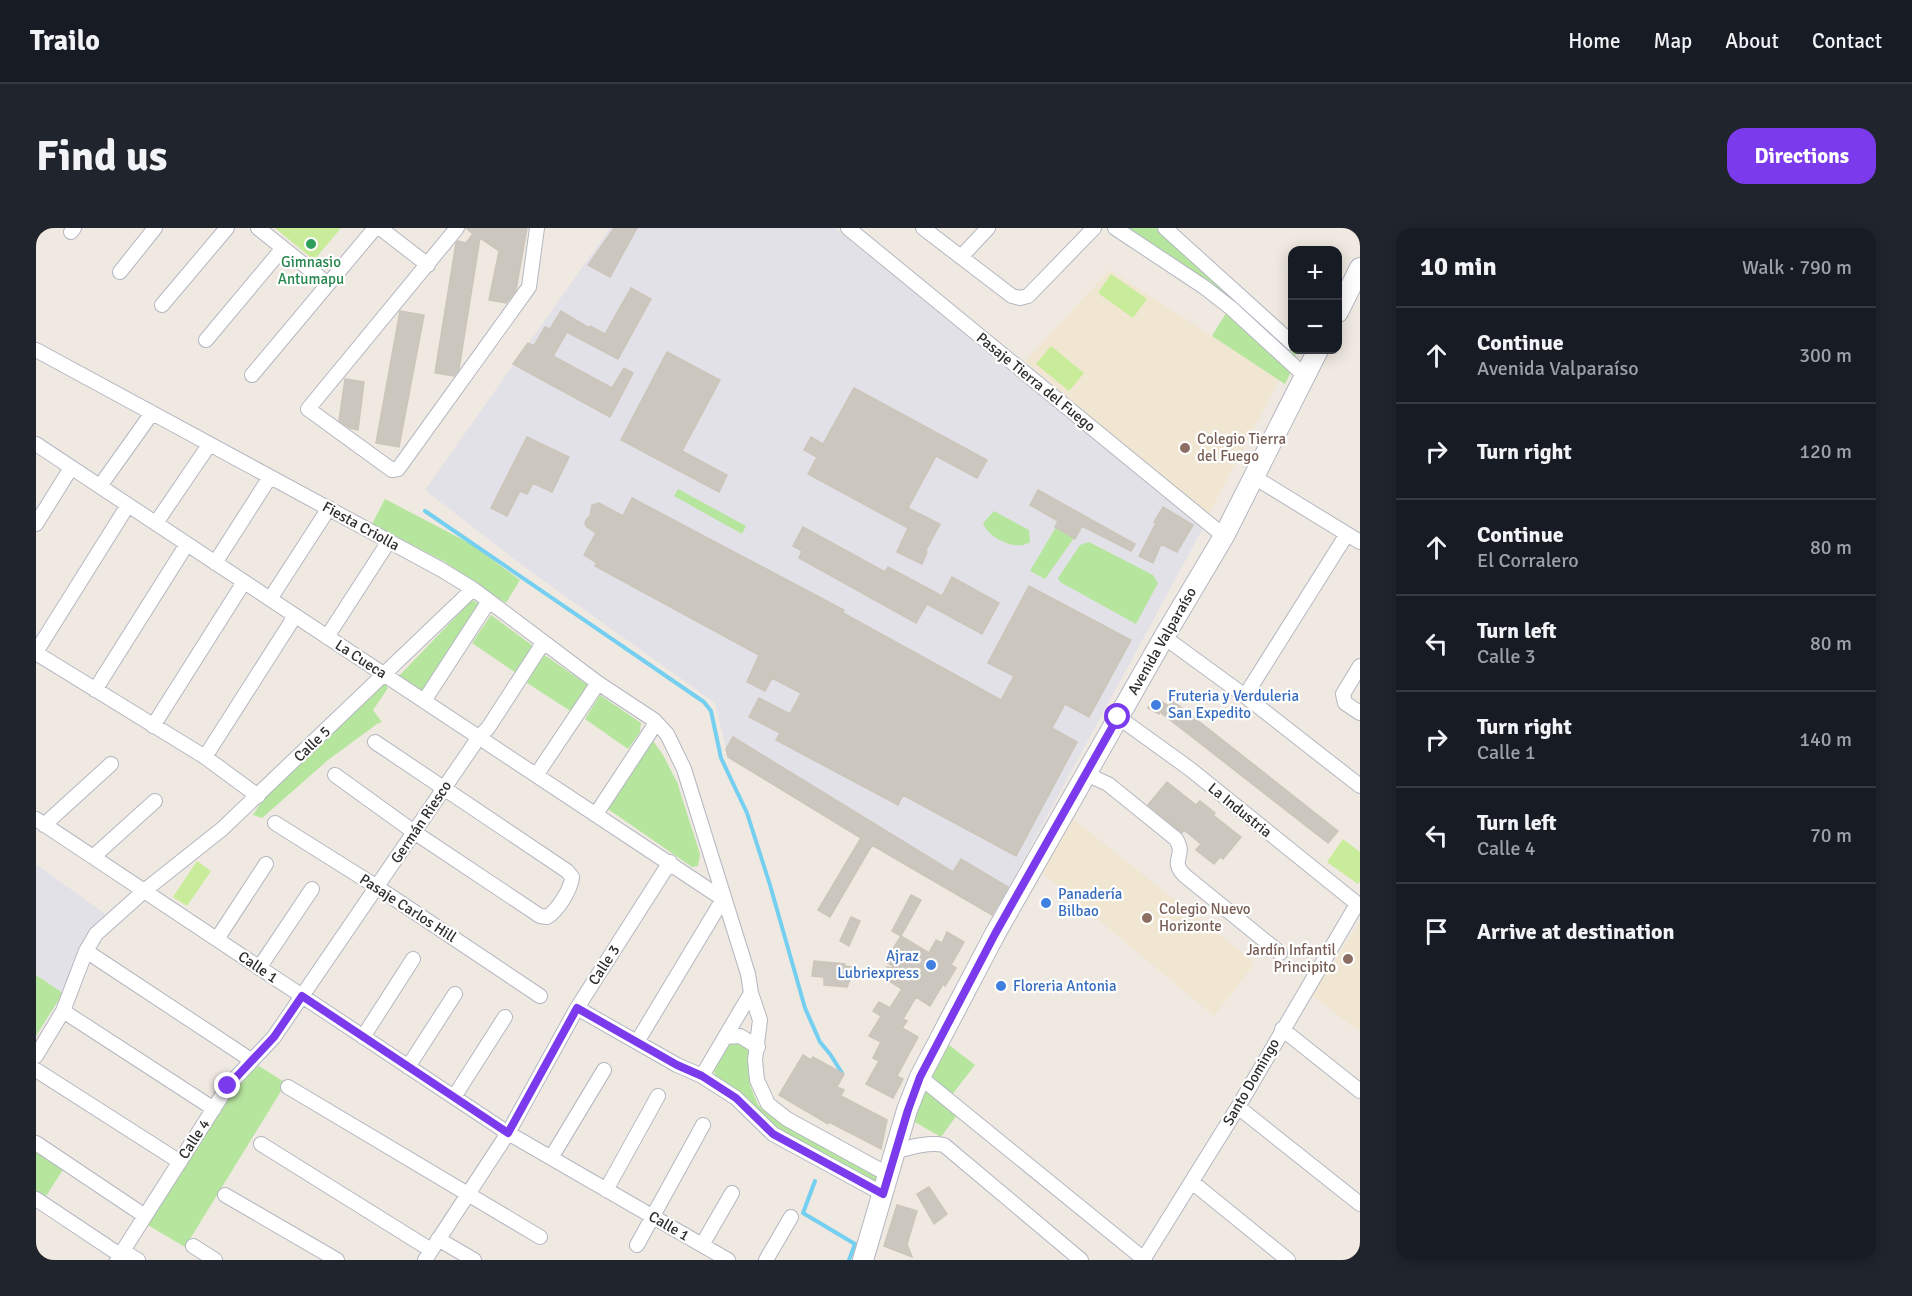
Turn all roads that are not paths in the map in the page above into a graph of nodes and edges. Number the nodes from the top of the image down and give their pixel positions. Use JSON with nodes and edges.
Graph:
{"nodes":[{"id":1,"x":155,"y":228,"type":"edge"},
{"id":2,"x":227,"y":228,"type":"edge"},
{"id":3,"x":258,"y":228,"type":"edge"},
{"id":4,"x":375,"y":228,"type":"edge"},
{"id":5,"x":380,"y":228,"type":"edge"},
{"id":6,"x":457,"y":228,"type":"edge"},
{"id":7,"x":537,"y":228,"type":"edge"},
{"id":8,"x":848,"y":228,"type":"edge"},
{"id":9,"x":923,"y":228,"type":"edge"},
{"id":10,"x":988,"y":228,"type":"edge"},
{"id":11,"x":1094,"y":228,"type":"edge"},
{"id":12,"x":1115,"y":228,"type":"edge"},
{"id":13,"x":1165,"y":228,"type":"edge"},
{"id":14,"x":283,"y":248,"type":"junction"},
{"id":15,"x":961,"y":257,"type":"junction"},
{"id":16,"x":428,"y":265,"type":"junction"},
{"id":17,"x":1360,"y":268,"type":"edge"},
{"id":18,"x":120,"y":272,"type":"dead end"},
{"id":19,"x":328,"y":284,"type":"junction"},
{"id":20,"x":1342,"y":304,"type":"edge"},
{"id":21,"x":162,"y":305,"type":"dead end"},
{"id":22,"x":1288,"y":339,"type":"edge"},
{"id":23,"x":206,"y":340,"type":"dead end"},
{"id":24,"x":36,"y":350,"type":"edge"},
{"id":25,"x":1309,"y":359,"type":"edge"},
{"id":26,"x":252,"y":375,"type":"dead end"},
{"id":27,"x":152,"y":413,"type":"junction"},
{"id":28,"x":36,"y":444,"type":"edge"},
{"id":29,"x":209,"y":445,"type":"junction"},
{"id":30,"x":72,"y":468,"type":"junction"},
{"id":31,"x":270,"y":477,"type":"junction"},
{"id":32,"x":1254,"y":477,"type":"junction"},
{"id":33,"x":100,"y":486,"type":"junction"},
{"id":34,"x":128,"y":505,"type":"junction"},
{"id":35,"x":329,"y":508,"type":"junction"},
{"id":36,"x":156,"y":523,"type":"junction"},
{"id":37,"x":36,"y":524,"type":"edge"},
{"id":38,"x":1347,"y":534,"type":"junction"},
{"id":39,"x":1224,"y":536,"type":"junction"},
{"id":40,"x":389,"y":541,"type":"junction"},
{"id":41,"x":1360,"y":542,"type":"edge"},
{"id":42,"x":187,"y":544,"type":"junction"},
{"id":43,"x":215,"y":563,"type":"junction"},
{"id":44,"x":244,"y":582,"type":"junction"},
{"id":45,"x":473,"y":589,"type":"junction"},
{"id":46,"x":270,"y":599,"type":"junction"},
{"id":47,"x":489,"y":601,"type":"junction"},
{"id":48,"x":295,"y":616,"type":"junction"},
{"id":49,"x":327,"y":637,"type":"junction"},
{"id":50,"x":1164,"y":637,"type":"junction"},
{"id":51,"x":543,"y":642,"type":"junction"},
{"id":52,"x":36,"y":652,"type":"edge"},
{"id":53,"x":1360,"y":666,"type":"edge"},
{"id":54,"x":384,"y":674,"type":"junction"},
{"id":55,"x":598,"y":683,"type":"junction"},
{"id":56,"x":95,"y":690,"type":"junction"},
{"id":57,"x":1245,"y":696,"type":"junction"},
{"id":58,"x":424,"y":701,"type":"junction"},
{"id":59,"x":1360,"y":713,"type":"edge"},
{"id":60,"x":1118,"y":717,"type":"junction"},
{"id":61,"x":656,"y":723,"type":"junction"},
{"id":62,"x":153,"y":726,"type":"junction"},
{"id":63,"x":479,"y":737,"type":"junction"},
{"id":64,"x":375,"y":742,"type":"dead end"},
{"id":65,"x":204,"y":757,"type":"junction"},
{"id":66,"x":111,"y":764,"type":"dead end"},
{"id":67,"x":537,"y":774,"type":"junction"},
{"id":68,"x":1086,"y":774,"type":"junction"},
{"id":69,"x":335,"y":775,"type":"dead end"},
{"id":70,"x":1360,"y":786,"type":"edge"},
{"id":71,"x":443,"y":789,"type":"junction"},
{"id":72,"x":258,"y":796,"type":"junction"},
{"id":73,"x":155,"y":801,"type":"dead end"},
{"id":74,"x":596,"y":814,"type":"junction"},
{"id":75,"x":40,"y":822,"type":"edge"},
{"id":76,"x":275,"y":823,"type":"dead end"},
{"id":77,"x":414,"y":832,"type":"junction"},
{"id":78,"x":93,"y":857,"type":"junction"},
{"id":79,"x":711,"y":860,"type":"junction"},
{"id":80,"x":670,"y":862,"type":"junction"},
{"id":81,"x":266,"y":864,"type":"dead end"},
{"id":82,"x":686,"y":874,"type":"junction"},
{"id":83,"x":377,"y":887,"type":"junction"},
{"id":84,"x":312,"y":889,"type":"dead end"},
{"id":85,"x":144,"y":891,"type":"junction"},
{"id":86,"x":723,"y":898,"type":"junction"},
{"id":87,"x":1358,"y":905,"type":"edge"},
{"id":88,"x":217,"y":939,"type":"junction"},
{"id":89,"x":86,"y":951,"type":"junction"},
{"id":90,"x":1280,"y":953,"type":"dead end"},
{"id":91,"x":413,"y":959,"type":"dead end"},
{"id":92,"x":259,"y":968,"type":"junction"},
{"id":93,"x":750,"y":993,"type":"junction"},
{"id":94,"x":455,"y":994,"type":"dead end"},
{"id":95,"x":302,"y":996,"type":"junction"},
{"id":96,"x":540,"y":996,"type":"dead end"},
{"id":97,"x":577,"y":1008,"type":"junction"},
{"id":98,"x":63,"y":1011,"type":"junction"},
{"id":99,"x":505,"y":1017,"type":"dead end"},
{"id":100,"x":1282,"y":1029,"type":"junction"},
{"id":101,"x":363,"y":1037,"type":"junction"},
{"id":102,"x":725,"y":1037,"type":"junction"},
{"id":103,"x":637,"y":1042,"type":"junction"},
{"id":104,"x":758,"y":1047,"type":"junction"},
{"id":105,"x":38,"y":1049,"type":"edge"},
{"id":106,"x":251,"y":1060,"type":"junction"},
{"id":107,"x":408,"y":1066,"type":"junction"},
{"id":108,"x":36,"y":1070,"type":"edge"},
{"id":109,"x":604,"y":1070,"type":"dead end"},
{"id":110,"x":702,"y":1076,"type":"junction"},
{"id":111,"x":920,"y":1077,"type":"junction"},
{"id":112,"x":288,"y":1087,"type":"dead end"},
{"id":113,"x":1360,"y":1091,"type":"edge"},
{"id":114,"x":658,"y":1096,"type":"dead end"},
{"id":115,"x":454,"y":1097,"type":"junction"},
{"id":116,"x":1238,"y":1107,"type":"junction"},
{"id":117,"x":214,"y":1109,"type":"junction"},
{"id":118,"x":703,"y":1125,"type":"dead end"},
{"id":119,"x":508,"y":1133,"type":"junction"},
{"id":120,"x":36,"y":1143,"type":"edge"},
{"id":121,"x":261,"y":1144,"type":"dead end"},
{"id":122,"x":896,"y":1151,"type":"junction"},
{"id":123,"x":551,"y":1158,"type":"junction"},
{"id":124,"x":180,"y":1162,"type":"junction"},
{"id":125,"x":889,"y":1175,"type":"junction"},
{"id":126,"x":1192,"y":1182,"type":"junction"},
{"id":127,"x":606,"y":1190,"type":"junction"},
{"id":128,"x":732,"y":1193,"type":"dead end"},
{"id":129,"x":468,"y":1194,"type":"junction"},
{"id":130,"x":883,"y":1194,"type":"junction"},
{"id":131,"x":225,"y":1195,"type":"dead end"},
{"id":132,"x":36,"y":1199,"type":"edge"},
{"id":133,"x":1360,"y":1204,"type":"edge"},
{"id":134,"x":145,"y":1216,"type":"junction"},
{"id":135,"x":653,"y":1217,"type":"junction"},
{"id":136,"x":791,"y":1218,"type":"dead end"},
{"id":137,"x":540,"y":1236,"type":"dead end"},
{"id":138,"x":637,"y":1245,"type":"dead end"},
{"id":139,"x":702,"y":1245,"type":"junction"},
{"id":140,"x":193,"y":1246,"type":"dead end"},
{"id":141,"x":432,"y":1250,"type":"edge"},
{"id":142,"x":120,"y":1255,"type":"edge"},
{"id":143,"x":138,"y":1260,"type":"edge"},
{"id":144,"x":215,"y":1260,"type":"edge"},
{"id":145,"x":337,"y":1260,"type":"edge"},
{"id":146,"x":474,"y":1260,"type":"edge"},
{"id":147,"x":728,"y":1260,"type":"edge"},
{"id":148,"x":766,"y":1260,"type":"edge"},
{"id":149,"x":863,"y":1260,"type":"edge"},
{"id":150,"x":1081,"y":1260,"type":"edge"},
{"id":151,"x":1144,"y":1260,"type":"edge"},
{"id":152,"x":1288,"y":1260,"type":"edge"}],
"edges":[{"from":1,"to":18,"type":"street"},
{"from":2,"to":21,"type":"street"},
{"from":3,"to":14,"type":"street"},
{"from":4,"to":19,"type":"street"},
{"from":5,"to":16,"type":"street"},
{"from":6,"to":16,"type":"street"},
{"from":7,"to":16,"type":"street"},
{"from":8,"to":39,"type":"street","name":"Pasaje Tierra del Fuego"},
{"from":9,"to":15,"type":"street"},
{"from":10,"to":15,"type":"street"},
{"from":11,"to":15,"type":"street"},
{"from":12,"to":25,"type":"street"},
{"from":13,"to":22,"type":"street"},
{"from":14,"to":19,"type":"street"},
{"from":14,"to":23,"type":"street"},
{"from":17,"to":20,"type":"main road"},
{"from":19,"to":26,"type":"street"},
{"from":24,"to":27,"type":"street","name":"Fiesta Criolla"},
{"from":25,"to":32,"type":"main road","name":"Avenida Valparaíso"},
{"from":27,"to":29,"type":"street","name":"Fiesta Criolla"},
{"from":27,"to":33,"type":"street"},
{"from":28,"to":30,"type":"street","name":"La Cueca"},
{"from":29,"to":31,"type":"street","name":"Fiesta Criolla"},
{"from":29,"to":36,"type":"street"},
{"from":30,"to":33,"type":"street","name":"La Cueca"},
{"from":30,"to":37,"type":"street"},
{"from":31,"to":35,"type":"street","name":"Fiesta Criolla"},
{"from":31,"to":43,"type":"street"},
{"from":32,"to":38,"type":"street"},
{"from":32,"to":39,"type":"main road","name":"Avenida Valparaíso"},
{"from":33,"to":34,"type":"street","name":"La Cueca"},
{"from":34,"to":36,"type":"street","name":"La Cueca"},
{"from":34,"to":52,"type":"street"},
{"from":35,"to":40,"type":"street","name":"Fiesta Criolla"},
{"from":35,"to":46,"type":"street"},
{"from":36,"to":42,"type":"street","name":"La Cueca"},
{"from":38,"to":41,"type":"street"},
{"from":38,"to":57,"type":"street"},
{"from":39,"to":50,"type":"main road","name":"Avenida Valparaíso"},
{"from":40,"to":45,"type":"street","name":"Fiesta Criolla"},
{"from":40,"to":49,"type":"street"},
{"from":42,"to":43,"type":"street","name":"La Cueca"},
{"from":42,"to":56,"type":"street"},
{"from":43,"to":44,"type":"street","name":"La Cueca"},
{"from":44,"to":46,"type":"street","name":"La Cueca"},
{"from":44,"to":62,"type":"street"},
{"from":45,"to":47,"type":"street","name":"Fiesta Criolla"},
{"from":45,"to":54,"type":"street","name":"Calle 5"},
{"from":46,"to":48,"type":"street","name":"La Cueca"},
{"from":47,"to":51,"type":"street","name":"Fiesta Criolla"},
{"from":47,"to":58,"type":"street"},
{"from":48,"to":49,"type":"street","name":"La Cueca"},
{"from":48,"to":65,"type":"street"},
{"from":49,"to":54,"type":"street","name":"La Cueca"},
{"from":50,"to":57,"type":"street"},
{"from":50,"to":60,"type":"main road","name":"Avenida Valparaíso"},
{"from":51,"to":55,"type":"street","name":"Fiesta Criolla"},
{"from":51,"to":63,"type":"street","name":"Germán Riesco"},
{"from":52,"to":56,"type":"street"},
{"from":53,"to":59,"type":"street"},
{"from":54,"to":58,"type":"street","name":"La Cueca"},
{"from":54,"to":72,"type":"street","name":"Calle 5"},
{"from":55,"to":61,"type":"street","name":"Fiesta Criolla"},
{"from":55,"to":67,"type":"street"},
{"from":56,"to":62,"type":"street"},
{"from":57,"to":70,"type":"street"},
{"from":58,"to":63,"type":"street","name":"La Cueca"},
{"from":60,"to":68,"type":"main road","name":"Avenida Valparaíso"},
{"from":60,"to":87,"type":"street","name":"La Industria"},
{"from":61,"to":74,"type":"street"},
{"from":61,"to":79,"type":"street","name":"Fiesta Criolla"},
{"from":62,"to":65,"type":"street"},
{"from":63,"to":67,"type":"street","name":"La Cueca"},
{"from":63,"to":71,"type":"street","name":"Germán Riesco"},
{"from":64,"to":71,"type":"street"},
{"from":65,"to":72,"type":"street"},
{"from":66,"to":75,"type":"street"},
{"from":67,"to":74,"type":"street","name":"La Cueca"},
{"from":68,"to":90,"type":"street"},
{"from":68,"to":111,"type":"main road","name":"Avenida Valparaíso"},
{"from":69,"to":77,"type":"street"},
{"from":71,"to":77,"type":"street","name":"Germán Riesco"},
{"from":71,"to":77,"type":"street"},
{"from":72,"to":85,"type":"street","name":"Calle 5"},
{"from":73,"to":78,"type":"street"},
{"from":74,"to":80,"type":"street","name":"La Cueca"},
{"from":75,"to":78,"type":"street","name":"Calle 1"},
{"from":76,"to":83,"type":"street","name":"Pasaje Carlos Hill"},
{"from":77,"to":83,"type":"street","name":"Germán Riesco"},
{"from":78,"to":85,"type":"street","name":"Calle 1"},
{"from":79,"to":82,"type":"street"},
{"from":79,"to":86,"type":"street","name":"Fiesta Criolla"},
{"from":80,"to":82,"type":"street","name":"La Cueca"},
{"from":80,"to":97,"type":"street","name":"Calle 3"},
{"from":81,"to":88,"type":"street"},
{"from":82,"to":86,"type":"street","name":"La Cueca"},
{"from":83,"to":95,"type":"street","name":"Germán Riesco"},
{"from":83,"to":96,"type":"street","name":"Pasaje Carlos Hill"},
{"from":84,"to":92,"type":"street"},
{"from":85,"to":88,"type":"street","name":"Calle 1"},
{"from":85,"to":89,"type":"street","name":"Calle 5"},
{"from":86,"to":93,"type":"street","name":"Fiesta Criolla"},
{"from":86,"to":103,"type":"street"},
{"from":87,"to":100,"type":"street","name":"Santo Domingo"},
{"from":88,"to":92,"type":"street","name":"Calle 1"},
{"from":89,"to":98,"type":"street","name":"Calle 5"},
{"from":89,"to":106,"type":"street"},
{"from":91,"to":101,"type":"street"},
{"from":92,"to":95,"type":"street","name":"Calle 1"},
{"from":93,"to":102,"type":"street"},
{"from":93,"to":104,"type":"street","name":"Fiesta Criolla"},
{"from":94,"to":107,"type":"street"},
{"from":95,"to":101,"type":"street","name":"Calle 1"},
{"from":95,"to":106,"type":"street","name":"Calle 4"},
{"from":97,"to":103,"type":"street"},
{"from":97,"to":119,"type":"street","name":"Calle 3"},
{"from":98,"to":105,"type":"street","name":"Calle 5"},
{"from":98,"to":117,"type":"street"},
{"from":99,"to":115,"type":"street"},
{"from":100,"to":113,"type":"street"},
{"from":100,"to":116,"type":"street","name":"Santo Domingo"},
{"from":101,"to":107,"type":"street","name":"Calle 1"},
{"from":102,"to":104,"type":"street"},
{"from":102,"to":110,"type":"street"},
{"from":103,"to":110,"type":"street"},
{"from":104,"to":125,"type":"street","name":"Fiesta Criolla"},
{"from":106,"to":117,"type":"street","name":"Calle 4"},
{"from":107,"to":115,"type":"street","name":"Calle 1"},
{"from":108,"to":124,"type":"street"},
{"from":109,"to":123,"type":"street"},
{"from":110,"to":130,"type":"street"},
{"from":111,"to":122,"type":"main road","name":"Avenida Valparaíso"},
{"from":111,"to":151,"type":"street"},
{"from":112,"to":129,"type":"street"},
{"from":114,"to":127,"type":"street"},
{"from":115,"to":119,"type":"street","name":"Calle 1"},
{"from":116,"to":126,"type":"street","name":"Santo Domingo"},
{"from":116,"to":133,"type":"street"},
{"from":117,"to":124,"type":"street","name":"Calle 4"},
{"from":118,"to":135,"type":"street"},
{"from":119,"to":123,"type":"street","name":"Calle 1"},
{"from":119,"to":129,"type":"street","name":"Calle 3"},
{"from":120,"to":134,"type":"street"},
{"from":121,"to":141,"type":"street"},
{"from":122,"to":125,"type":"main road","name":"Avenida Valparaíso"},
{"from":122,"to":150,"type":"street"},
{"from":123,"to":127,"type":"street","name":"Calle 1"},
{"from":124,"to":134,"type":"street","name":"Calle 4"},
{"from":125,"to":130,"type":"main road","name":"Avenida Valparaíso"},
{"from":126,"to":151,"type":"street","name":"Santo Domingo"},
{"from":126,"to":152,"type":"street"},
{"from":127,"to":135,"type":"street","name":"Calle 1"},
{"from":128,"to":139,"type":"street"},
{"from":129,"to":137,"type":"street"},
{"from":129,"to":141,"type":"street","name":"Calle 3"},
{"from":130,"to":149,"type":"main road","name":"Avenida Valparaíso"},
{"from":131,"to":145,"type":"street"},
{"from":132,"to":142,"type":"street"},
{"from":134,"to":142,"type":"street","name":"Calle 4"},
{"from":135,"to":138,"type":"street"},
{"from":135,"to":139,"type":"street","name":"Calle 1"},
{"from":136,"to":148,"type":"street"},
{"from":139,"to":147,"type":"street","name":"Calle 1"},
{"from":140,"to":144,"type":"street"},
{"from":141,"to":146,"type":"street"},
{"from":142,"to":143,"type":"street"}]}
